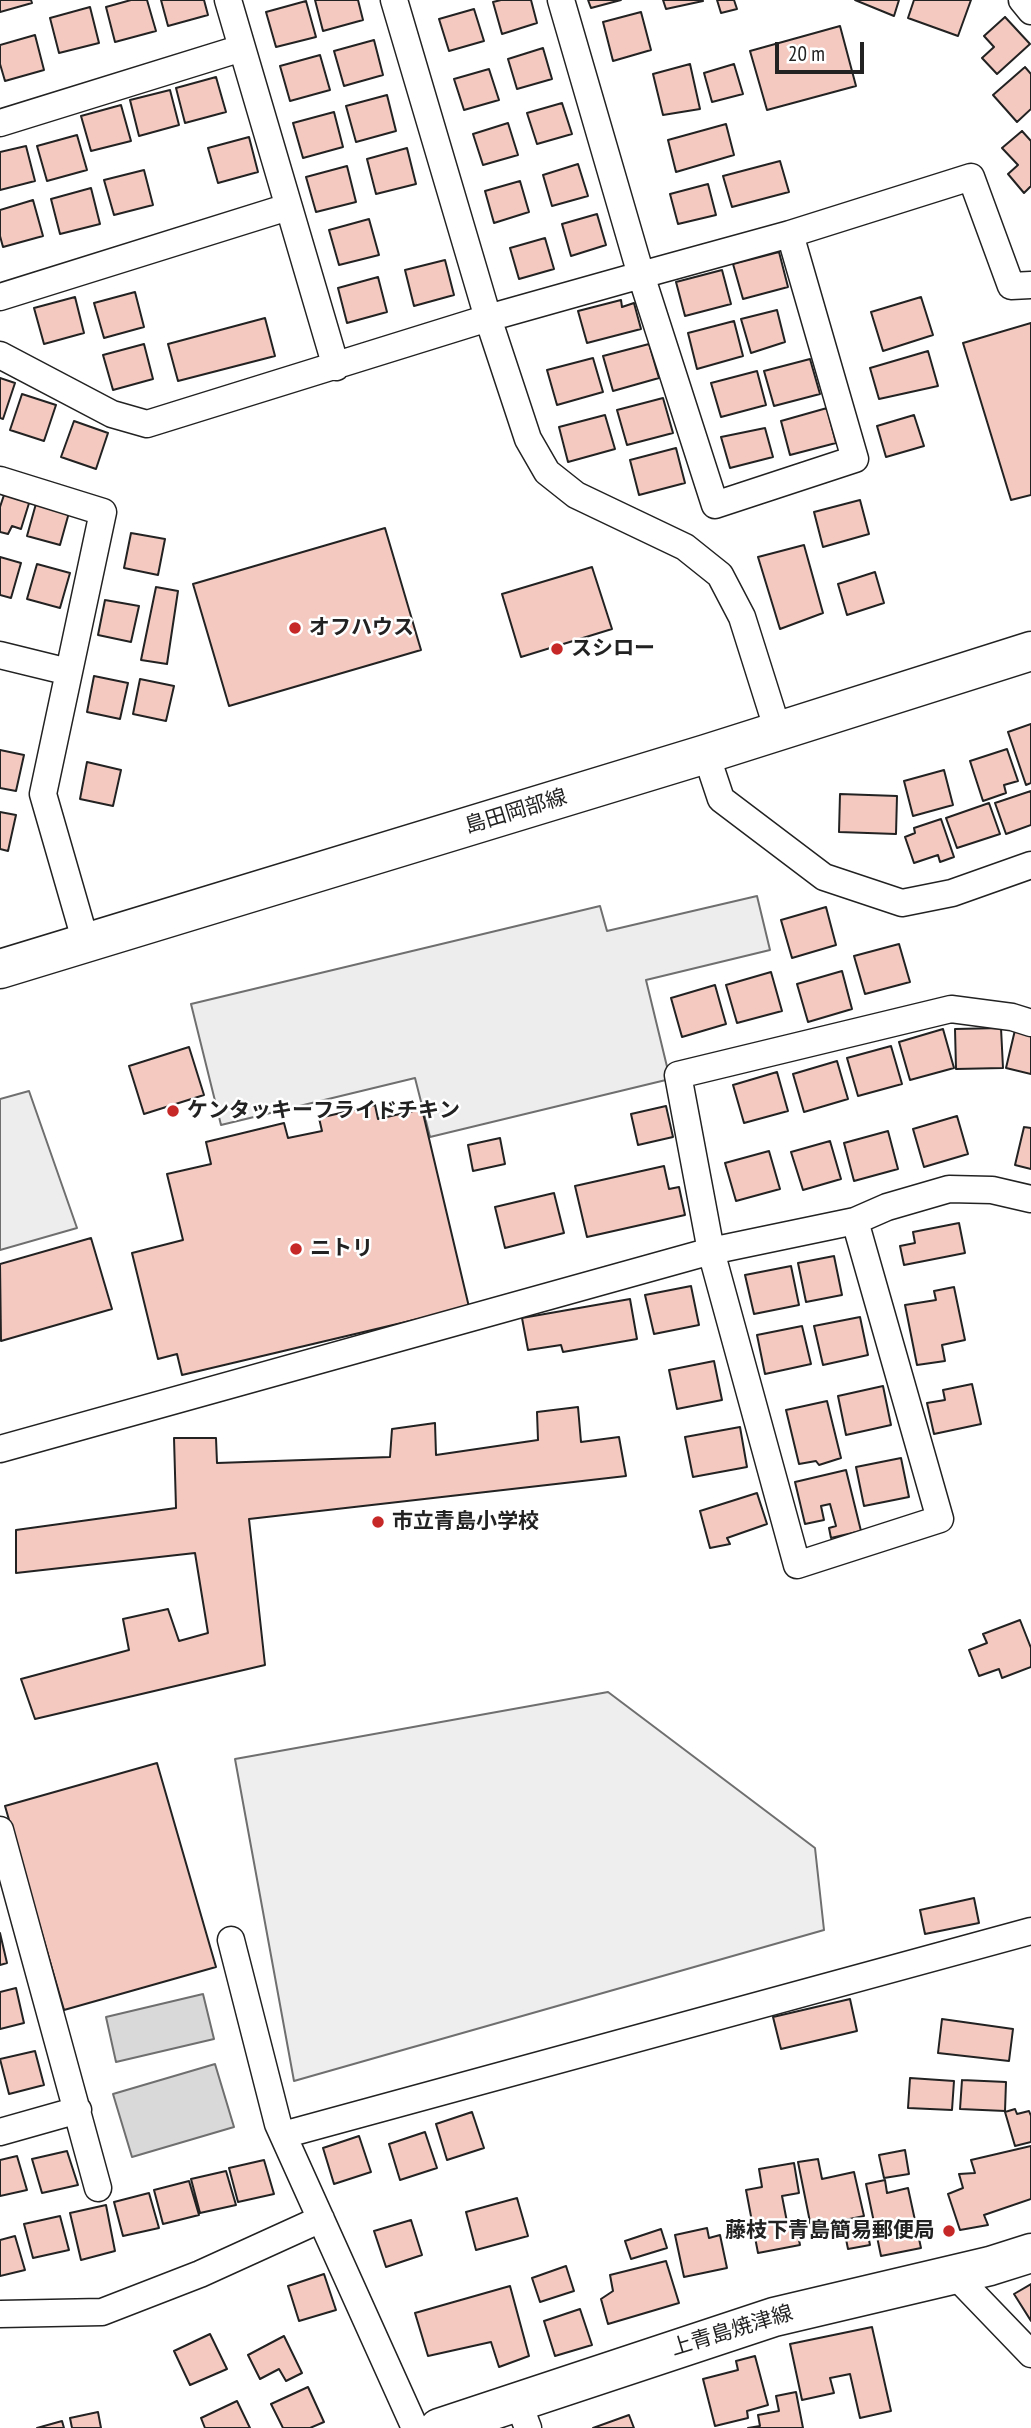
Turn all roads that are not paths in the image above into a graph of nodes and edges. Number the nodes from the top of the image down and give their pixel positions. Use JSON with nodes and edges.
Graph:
{"nodes":[{"id":1,"x":228,"y":0,"type":"edge"},
{"id":2,"x":394,"y":0,"type":"edge"},
{"id":3,"x":561,"y":0,"type":"edge"},
{"id":4,"x":1022,"y":0,"type":"edge"},
{"id":5,"x":1031,"y":11,"type":"edge"},
{"id":6,"x":242,"y":48,"type":"junction"},
{"id":7,"x":0,"y":123,"type":"edge"},
{"id":8,"x":288,"y":207,"type":"junction"},
{"id":9,"x":790,"y":234,"type":"junction"},
{"id":10,"x":641,"y":275,"type":"junction"},
{"id":11,"x":1031,"y":285,"type":"edge"},
{"id":12,"x":0,"y":297,"type":"edge"},
{"id":13,"x":488,"y":318,"type":"junction"},
{"id":14,"x":0,"y":355,"type":"edge"},
{"id":15,"x":336,"y":367,"type":"junction"},
{"id":16,"x":0,"y":480,"type":"edge"},
{"id":17,"x":1031,"y":651,"type":"edge"},
{"id":18,"x":0,"y":654,"type":"edge"},
{"id":19,"x":69,"y":671,"type":"junction"},
{"id":20,"x":779,"y":731,"type":"junction"},
{"id":21,"x":706,"y":754,"type":"junction"},
{"id":22,"x":1031,"y":865,"type":"edge"},
{"id":23,"x":86,"y":943,"type":"junction"},
{"id":24,"x":0,"y":969,"type":"edge"},
{"id":25,"x":1031,"y":1023,"type":"edge"},
{"id":26,"x":1031,"y":1199,"type":"edge"},
{"id":27,"x":855,"y":1221,"type":"junction"},
{"id":28,"x":711,"y":1251,"type":"junction"},
{"id":29,"x":0,"y":1449,"type":"edge"},
{"id":30,"x":0,"y":1830,"type":"edge"},
{"id":31,"x":1031,"y":1931,"type":"edge"},
{"id":32,"x":231,"y":1940,"type":"dead end"},
{"id":33,"x":78,"y":2110,"type":"junction"},
{"id":34,"x":0,"y":2132,"type":"edge"},
{"id":35,"x":283,"y":2135,"type":"junction"},
{"id":36,"x":98,"y":2188,"type":"dead end"},
{"id":37,"x":321,"y":2219,"type":"junction"},
{"id":38,"x":1031,"y":2253,"type":"edge"},
{"id":39,"x":954,"y":2274,"type":"junction"},
{"id":40,"x":0,"y":2314,"type":"edge"},
{"id":41,"x":1031,"y":2354,"type":"edge"},
{"id":42,"x":523,"y":2415,"type":"edge"},
{"id":43,"x":415,"y":2428,"type":"edge"},
{"id":44,"x":439,"y":2428,"type":"edge"}],
"edges":[{"from":1,"to":6,"type":"street"},
{"from":2,"to":13,"type":"street"},
{"from":3,"to":10,"type":"street"},
{"from":4,"to":5,"type":"street"},
{"from":6,"to":7,"type":"street"},
{"from":6,"to":8,"type":"street"},
{"from":8,"to":12,"type":"street"},
{"from":8,"to":15,"type":"street"},
{"from":9,"to":10,"type":"street"},
{"from":9,"to":10,"type":"street"},
{"from":9,"to":11,"type":"street"},
{"from":10,"to":13,"type":"street"},
{"from":13,"to":15,"type":"street"},
{"from":13,"to":20,"type":"street"},
{"from":14,"to":15,"type":"street"},
{"from":16,"to":19,"type":"street"},
{"from":17,"to":20,"type":"main road","name":"島田岡部線"},
{"from":18,"to":19,"type":"street"},
{"from":19,"to":23,"type":"street"},
{"from":20,"to":21,"type":"main road","name":"島田岡部線"},
{"from":21,"to":22,"type":"street"},
{"from":21,"to":23,"type":"main road","name":"島田岡部線"},
{"from":23,"to":24,"type":"main road","name":"島田岡部線"},
{"from":25,"to":28,"type":"street"},
{"from":26,"to":27,"type":"street"},
{"from":27,"to":28,"type":"street"},
{"from":27,"to":28,"type":"street"},
{"from":28,"to":29,"type":"street"},
{"from":30,"to":33,"type":"street"},
{"from":31,"to":35,"type":"street"},
{"from":32,"to":35,"type":"street"},
{"from":33,"to":34,"type":"street"},
{"from":33,"to":36,"type":"street"},
{"from":35,"to":37,"type":"street"},
{"from":37,"to":40,"type":"street"},
{"from":37,"to":43,"type":"street"},
{"from":38,"to":39,"type":"main road","name":"上青島焼津線"},
{"from":39,"to":41,"type":"street"},
{"from":39,"to":42,"type":"main road","name":"上青島焼津線"},
{"from":42,"to":44,"type":"main road","name":"上青島焼津線"}]}
